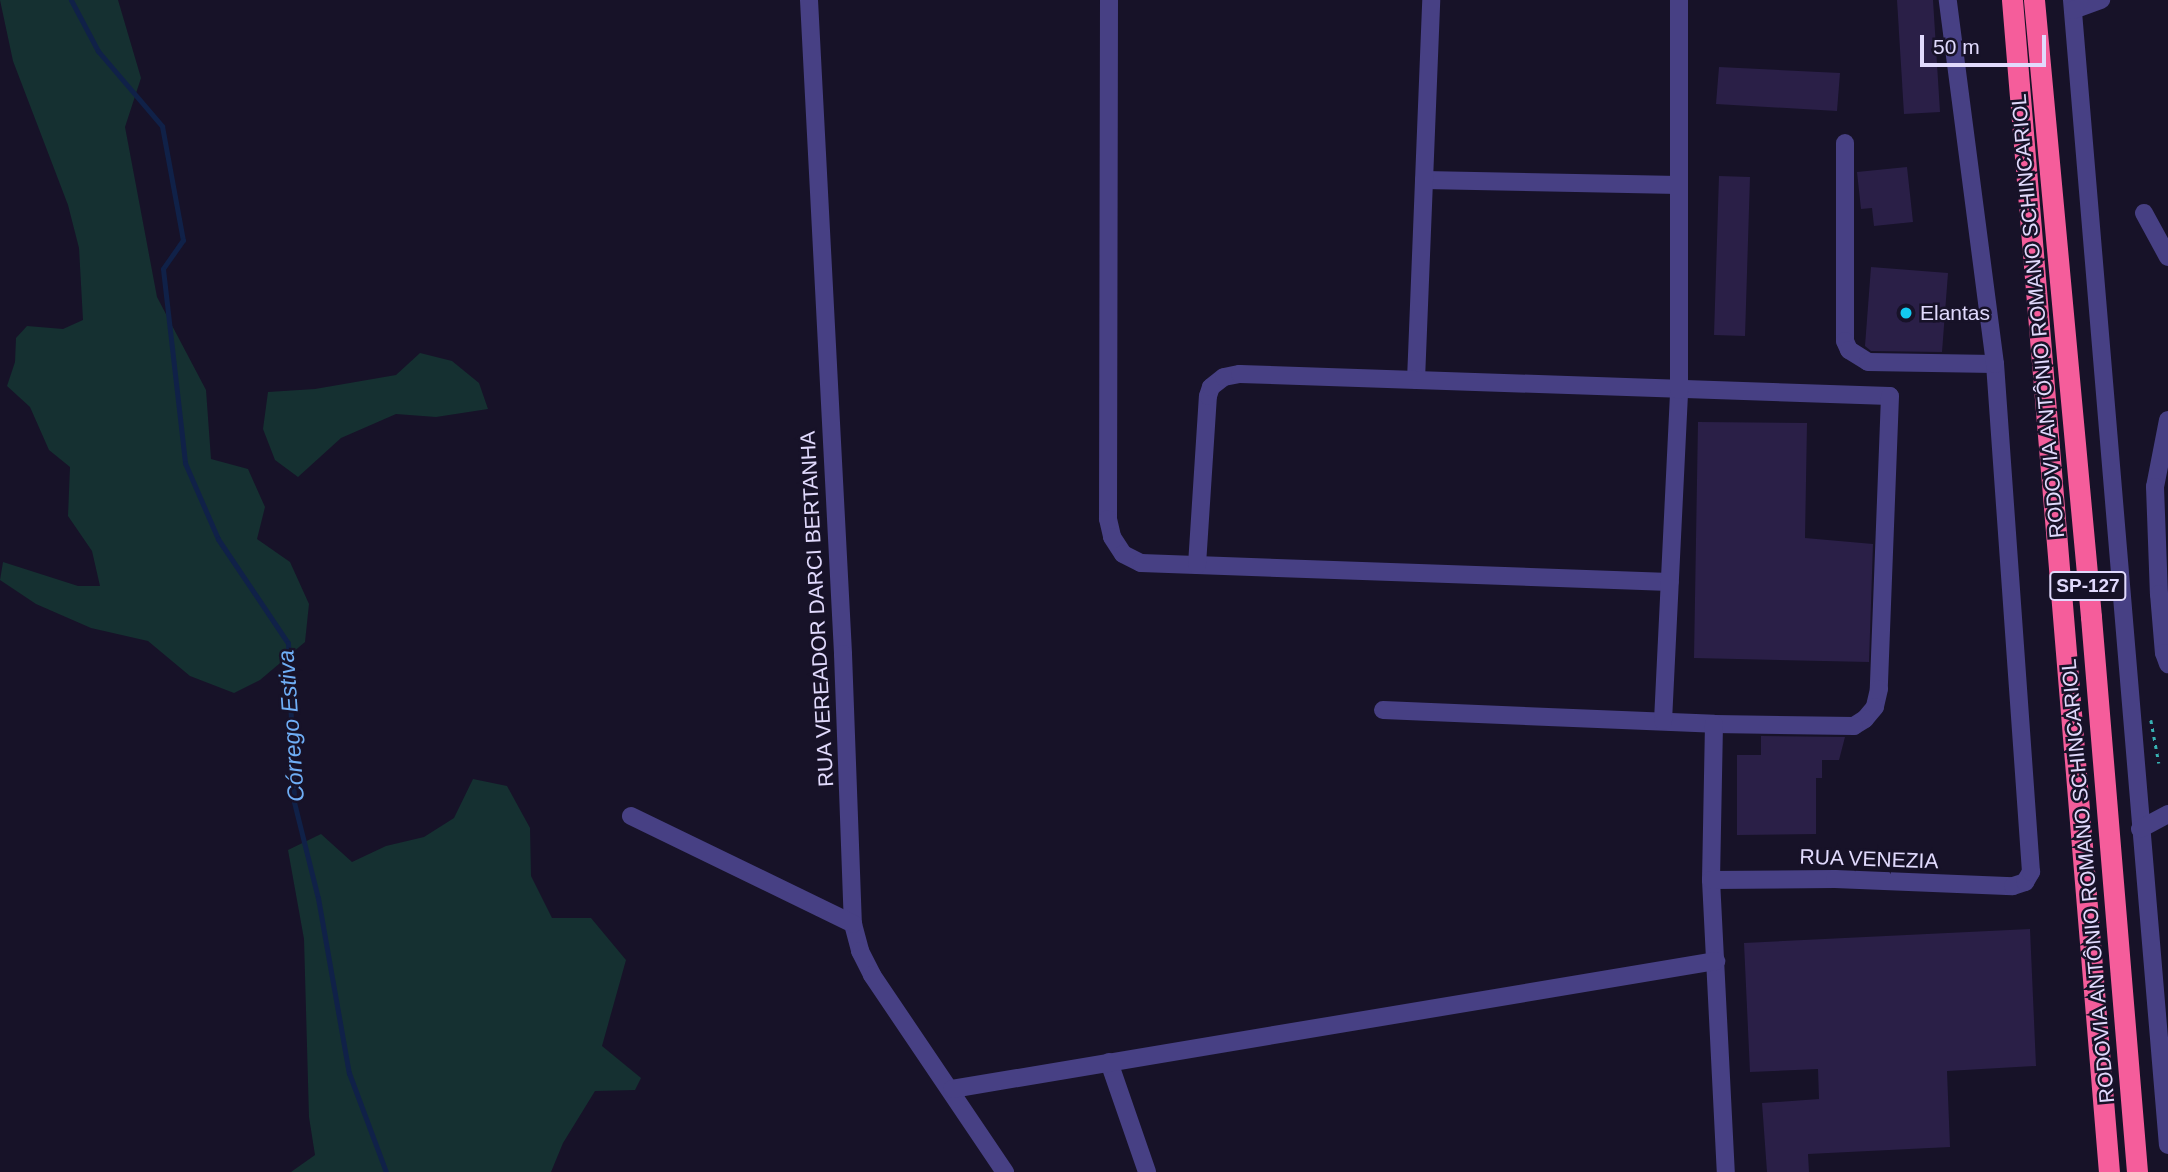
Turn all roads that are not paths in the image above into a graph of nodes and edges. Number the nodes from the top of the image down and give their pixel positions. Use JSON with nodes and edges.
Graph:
{"nodes":[{"id":1,"x":809,"y":0,"type":"edge"},
{"id":2,"x":1109,"y":0,"type":"edge"},
{"id":3,"x":1431,"y":0,"type":"edge"},
{"id":4,"x":1679,"y":0,"type":"edge"},
{"id":5,"x":1948,"y":0,"type":"edge"},
{"id":6,"x":2011,"y":0,"type":"edge"},
{"id":7,"x":2034,"y":0,"type":"edge"},
{"id":8,"x":2101,"y":0,"type":"edge"},
{"id":9,"x":2072,"y":5,"type":"edge"},
{"id":10,"x":1844,"y":143,"type":"dead end"},
{"id":11,"x":1424,"y":180,"type":"junction"},
{"id":12,"x":1679,"y":185,"type":"junction"},
{"id":13,"x":2144,"y":213,"type":"dead end"},
{"id":14,"x":2168,"y":257,"type":"edge"},
{"id":15,"x":1995,"y":364,"type":"junction"},
{"id":16,"x":1416,"y":380,"type":"junction"},
{"id":17,"x":1679,"y":390,"type":"junction"},
{"id":18,"x":2168,"y":420,"type":"edge"},
{"id":19,"x":1197,"y":565,"type":"junction"},
{"id":20,"x":1670,"y":582,"type":"junction"},
{"id":21,"x":2168,"y":664,"type":"edge"},
{"id":22,"x":1383,"y":710,"type":"dead end"},
{"id":23,"x":1663,"y":721,"type":"junction"},
{"id":24,"x":1714,"y":724,"type":"junction"},
{"id":25,"x":2168,"y":814,"type":"edge"},
{"id":26,"x":632,"y":816,"type":"dead end"},
{"id":27,"x":2140,"y":829,"type":"junction"},
{"id":28,"x":1711,"y":880,"type":"junction"},
{"id":29,"x":853,"y":924,"type":"junction"},
{"id":30,"x":1716,"y":961,"type":"junction"},
{"id":31,"x":1109,"y":1062,"type":"junction"},
{"id":32,"x":952,"y":1089,"type":"junction"},
{"id":33,"x":2168,"y":1145,"type":"edge"},
{"id":34,"x":1005,"y":1172,"type":"edge"},
{"id":35,"x":1147,"y":1172,"type":"edge"},
{"id":36,"x":1726,"y":1172,"type":"edge"},
{"id":37,"x":2109,"y":1172,"type":"edge"},
{"id":38,"x":2137,"y":1172,"type":"edge"}],
"edges":[{"from":1,"to":29,"type":"street","name":"RUA VEREADOR DARCI BERTANHA"},
{"from":2,"to":19,"type":"street"},
{"from":3,"to":11,"type":"street"},
{"from":4,"to":12,"type":"street"},
{"from":5,"to":15,"type":"street"},
{"from":6,"to":37,"type":"highway","name":"RODOVIA ANTÔNIO ROMANO SCHINCARIOL","number":"SP-127"},
{"from":7,"to":38,"type":"highway","name":"RODOVIA ANTÔNIO ROMANO SCHINCARIOL","number":"SP-127"},
{"from":8,"to":9,"type":"street"},
{"from":9,"to":27,"type":"street"},
{"from":10,"to":15,"type":"street"},
{"from":11,"to":12,"type":"street"},
{"from":11,"to":16,"type":"street"},
{"from":12,"to":17,"type":"street"},
{"from":13,"to":14,"type":"street"},
{"from":15,"to":28,"type":"street","name":"RUA VENEZIA"},
{"from":16,"to":17,"type":"street"},
{"from":16,"to":19,"type":"street"},
{"from":17,"to":20,"type":"street"},
{"from":17,"to":24,"type":"street"},
{"from":18,"to":21,"type":"street"},
{"from":19,"to":20,"type":"street"},
{"from":20,"to":23,"type":"street"},
{"from":22,"to":23,"type":"street"},
{"from":23,"to":24,"type":"street"},
{"from":24,"to":28,"type":"street"},
{"from":25,"to":27,"type":"street"},
{"from":26,"to":29,"type":"street"},
{"from":27,"to":33,"type":"street"},
{"from":28,"to":30,"type":"street"},
{"from":29,"to":32,"type":"street","name":"RUA VEREADOR DARCI BERTANHA"},
{"from":30,"to":31,"type":"street"},
{"from":30,"to":36,"type":"street"},
{"from":31,"to":32,"type":"street"},
{"from":31,"to":35,"type":"street"},
{"from":32,"to":34,"type":"street","name":"RUA VEREADOR DARCI BERTANHA"}]}
